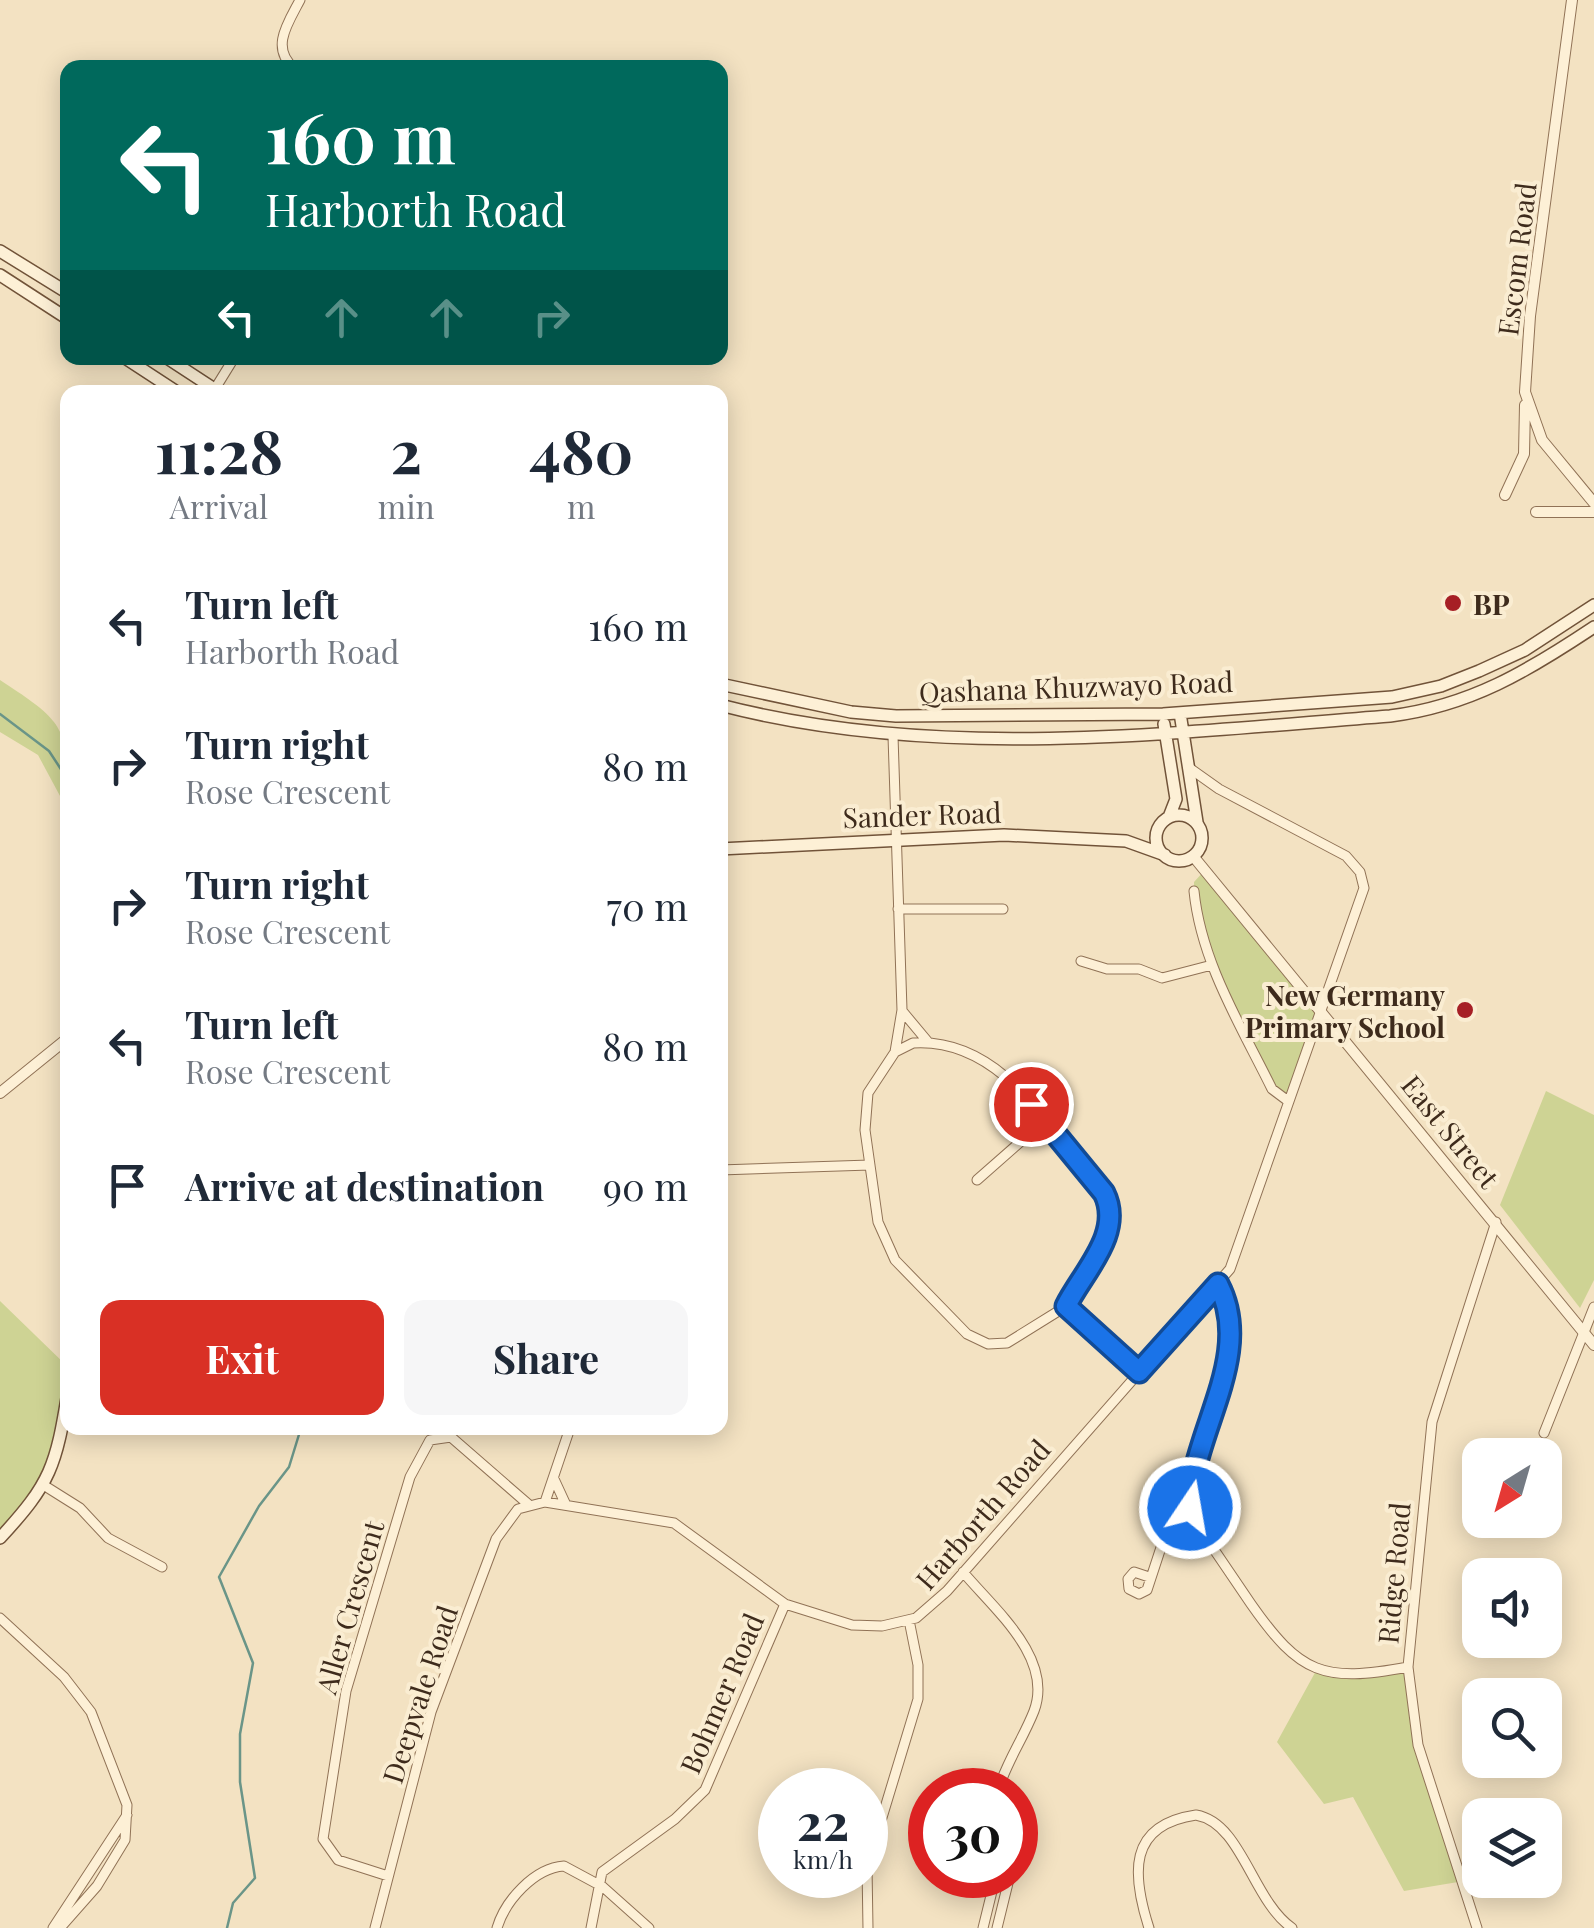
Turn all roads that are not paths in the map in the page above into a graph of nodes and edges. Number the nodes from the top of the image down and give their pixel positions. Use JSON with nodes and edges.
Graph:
{"nodes":[{"id":1,"x":300,"y":0,"type":"edge"},
{"id":2,"x":1572,"y":0,"type":"edge"},
{"id":3,"x":284,"y":60,"type":"edge"},
{"id":4,"x":0,"y":251,"type":"edge"},
{"id":5,"x":0,"y":275,"type":"edge"},
{"id":6,"x":60,"y":288,"type":"edge"},
{"id":7,"x":60,"y":314,"type":"edge"},
{"id":8,"x":136,"y":365,"type":"edge"},
{"id":9,"x":177,"y":365,"type":"edge"},
{"id":10,"x":167,"y":385,"type":"edge"},
{"id":11,"x":205,"y":385,"type":"edge"},
{"id":12,"x":1525,"y":392,"type":"junction"},
{"id":13,"x":1504,"y":495,"type":"dead end"},
{"id":14,"x":1594,"y":503,"type":"edge"},
{"id":15,"x":1536,"y":512,"type":"dead end"},
{"id":16,"x":1594,"y":512,"type":"edge"},
{"id":17,"x":1594,"y":605,"type":"edge"},
{"id":18,"x":1594,"y":626,"type":"edge"},
{"id":19,"x":728,"y":686,"type":"edge"},
{"id":20,"x":728,"y":707,"type":"edge"},
{"id":21,"x":1180,"y":713,"type":"junction"},
{"id":22,"x":1162,"y":714,"type":"junction"},
{"id":23,"x":1183,"y":731,"type":"junction"},
{"id":24,"x":1164,"y":732,"type":"junction"},
{"id":25,"x":893,"y":736,"type":"junction"},
{"id":26,"x":1188,"y":766,"type":"junction"},
{"id":27,"x":1169,"y":817,"type":"junction"},
{"id":28,"x":1197,"y":822,"type":"junction"},
{"id":29,"x":1158,"y":828,"type":"junction"},
{"id":30,"x":896,"y":837,"type":"junction"},
{"id":31,"x":1126,"y":841,"type":"junction"},
{"id":32,"x":728,"y":848,"type":"edge"},
{"id":33,"x":1165,"y":855,"type":"junction"},
{"id":34,"x":1193,"y":856,"type":"junction"},
{"id":35,"x":1194,"y":891,"type":"dead end"},
{"id":36,"x":898,"y":908,"type":"junction"},
{"id":37,"x":1003,"y":910,"type":"dead end"},
{"id":38,"x":1082,"y":962,"type":"dead end"},
{"id":39,"x":1212,"y":965,"type":"junction"},
{"id":40,"x":1322,"y":1008,"type":"junction"},
{"id":41,"x":902,"y":1010,"type":"junction"},
{"id":42,"x":928,"y":1042,"type":"junction"},
{"id":43,"x":60,"y":1044,"type":"edge"},
{"id":44,"x":895,"y":1052,"type":"junction"},
{"id":45,"x":0,"y":1093,"type":"edge"},
{"id":46,"x":1288,"y":1101,"type":"junction"},
{"id":47,"x":1044,"y":1121,"type":"junction"},
{"id":48,"x":870,"y":1165,"type":"junction"},
{"id":49,"x":728,"y":1170,"type":"edge"},
{"id":50,"x":977,"y":1180,"type":"dead end"},
{"id":51,"x":1496,"y":1222,"type":"junction"},
{"id":52,"x":1218,"y":1284,"type":"junction"},
{"id":53,"x":1066,"y":1306,"type":"junction"},
{"id":54,"x":1594,"y":1307,"type":"edge"},
{"id":55,"x":1583,"y":1332,"type":"junction"},
{"id":56,"x":1594,"y":1345,"type":"edge"},
{"id":57,"x":1139,"y":1372,"type":"junction"},
{"id":58,"x":1544,"y":1433,"type":"dead end"},
{"id":59,"x":61,"y":1435,"type":"edge"},
{"id":60,"x":568,"y":1435,"type":"edge"},
{"id":61,"x":554,"y":1478,"type":"junction"},
{"id":62,"x":45,"y":1486,"type":"junction"},
{"id":63,"x":545,"y":1502,"type":"junction"},
{"id":64,"x":528,"y":1504,"type":"junction"},
{"id":65,"x":566,"y":1505,"type":"junction"},
{"id":66,"x":1190,"y":1508,"type":"junction"},
{"id":67,"x":0,"y":1538,"type":"edge"},
{"id":68,"x":162,"y":1566,"type":"dead end"},
{"id":69,"x":963,"y":1572,"type":"junction"},
{"id":70,"x":1148,"y":1577,"type":"dead end"},
{"id":71,"x":785,"y":1604,"type":"junction"},
{"id":72,"x":0,"y":1618,"type":"edge"},
{"id":73,"x":909,"y":1620,"type":"junction"},
{"id":74,"x":1408,"y":1667,"type":"junction"},
{"id":75,"x":1006,"y":1768,"type":"edge"},
{"id":76,"x":388,"y":1876,"type":"junction"},
{"id":77,"x":597,"y":1883,"type":"junction"},
{"id":78,"x":990,"y":1898,"type":"edge"},
{"id":79,"x":1004,"y":1898,"type":"edge"},
{"id":80,"x":57,"y":1928,"type":"edge"},
{"id":81,"x":375,"y":1928,"type":"edge"},
{"id":82,"x":497,"y":1928,"type":"edge"},
{"id":83,"x":591,"y":1928,"type":"edge"},
{"id":84,"x":649,"y":1928,"type":"edge"},
{"id":85,"x":868,"y":1928,"type":"edge"},
{"id":86,"x":983,"y":1928,"type":"edge"},
{"id":87,"x":997,"y":1928,"type":"edge"},
{"id":88,"x":1149,"y":1928,"type":"edge"},
{"id":89,"x":1292,"y":1928,"type":"edge"},
{"id":90,"x":1477,"y":1928,"type":"edge"}],
"edges":[{"from":1,"to":3,"type":"street"},
{"from":2,"to":12,"type":"street","name":"Escom Road"},
{"from":4,"to":6,"type":"main road"},
{"from":5,"to":7,"type":"main road"},
{"from":8,"to":10,"type":"main road"},
{"from":9,"to":11,"type":"main road"},
{"from":12,"to":13,"type":"street"},
{"from":12,"to":14,"type":"street","name":"Escom Road"},
{"from":15,"to":16,"type":"street"},
{"from":17,"to":21,"type":"main road","name":"Qashana Khuzwayo Road"},
{"from":18,"to":23,"type":"main road","name":"Qashana Khuzwayo Road"},
{"from":19,"to":22,"type":"main road","name":"Qashana Khuzwayo Road"},
{"from":20,"to":25,"type":"main road","name":"Qashana Khuzwayo Road"},
{"from":21,"to":22,"type":"main road","name":"Qashana Khuzwayo Road"},
{"from":21,"to":23,"type":"main road"},
{"from":22,"to":24,"type":"main road"},
{"from":23,"to":24,"type":"main road","name":"Qashana Khuzwayo Road"},
{"from":23,"to":26,"type":"main road"},
{"from":24,"to":25,"type":"main road","name":"Qashana Khuzwayo Road"},
{"from":24,"to":27,"type":"main road"},
{"from":25,"to":30,"type":"street"},
{"from":26,"to":28,"type":"main road"},
{"from":26,"to":40,"type":"street","name":"Harborth Road"},
{"from":27,"to":28,"type":"main road"},
{"from":27,"to":29,"type":"main road"},
{"from":28,"to":34,"type":"main road"},
{"from":29,"to":31,"type":"main road","name":"Sander Road"},
{"from":29,"to":33,"type":"main road"},
{"from":30,"to":31,"type":"main road","name":"Sander Road"},
{"from":30,"to":32,"type":"main road","name":"Sander Road"},
{"from":30,"to":36,"type":"street"},
{"from":31,"to":33,"type":"main road","name":"Sander Road"},
{"from":33,"to":34,"type":"main road"},
{"from":34,"to":40,"type":"street","name":"East Street"},
{"from":35,"to":39,"type":"street"},
{"from":36,"to":37,"type":"street"},
{"from":36,"to":41,"type":"street"},
{"from":38,"to":39,"type":"street"},
{"from":39,"to":46,"type":"street"},
{"from":40,"to":46,"type":"street","name":"Harborth Road"},
{"from":40,"to":51,"type":"street","name":"East Street"},
{"from":41,"to":42,"type":"street"},
{"from":41,"to":44,"type":"street"},
{"from":42,"to":44,"type":"street"},
{"from":42,"to":47,"type":"street"},
{"from":43,"to":45,"type":"street"},
{"from":44,"to":48,"type":"street"},
{"from":46,"to":52,"type":"street","name":"Harborth Road"},
{"from":47,"to":50,"type":"street"},
{"from":47,"to":53,"type":"street"},
{"from":48,"to":49,"type":"street"},
{"from":48,"to":53,"type":"street"},
{"from":51,"to":55,"type":"street","name":"East Street"},
{"from":51,"to":74,"type":"street","name":"Ridge Road"},
{"from":52,"to":57,"type":"street","name":"Harborth Road"},
{"from":52,"to":66,"type":"street"},
{"from":53,"to":57,"type":"street"},
{"from":54,"to":55,"type":"street"},
{"from":55,"to":56,"type":"street","name":"East Street"},
{"from":55,"to":58,"type":"street"},
{"from":57,"to":69,"type":"street","name":"Harborth Road"},
{"from":59,"to":62,"type":"main road"},
{"from":60,"to":61,"type":"street"},
{"from":61,"to":63,"type":"street"},
{"from":61,"to":65,"type":"street"},
{"from":62,"to":67,"type":"main road"},
{"from":62,"to":68,"type":"street"},
{"from":63,"to":64,"type":"street"},
{"from":63,"to":65,"type":"street","name":"Harborth Road"},
{"from":64,"to":76,"type":"street","name":"Deepvale Road"},
{"from":64,"to":76,"type":"street","name":"Aller Crescent"},
{"from":65,"to":71,"type":"street","name":"Harborth Road"},
{"from":66,"to":70,"type":"street"},
{"from":66,"to":74,"type":"street"},
{"from":69,"to":73,"type":"street","name":"Harborth Road"},
{"from":69,"to":75,"type":"street"},
{"from":71,"to":73,"type":"street","name":"Harborth Road"},
{"from":71,"to":77,"type":"street","name":"Bohmer Road"},
{"from":72,"to":80,"type":"street"},
{"from":73,"to":85,"type":"street"},
{"from":74,"to":90,"type":"street","name":"Ridge Road"},
{"from":76,"to":81,"type":"street","name":"Deepvale Road"},
{"from":77,"to":82,"type":"street"},
{"from":77,"to":83,"type":"street"},
{"from":77,"to":84,"type":"street"},
{"from":78,"to":86,"type":"street"},
{"from":79,"to":87,"type":"street"},
{"from":88,"to":89,"type":"street"}]}
